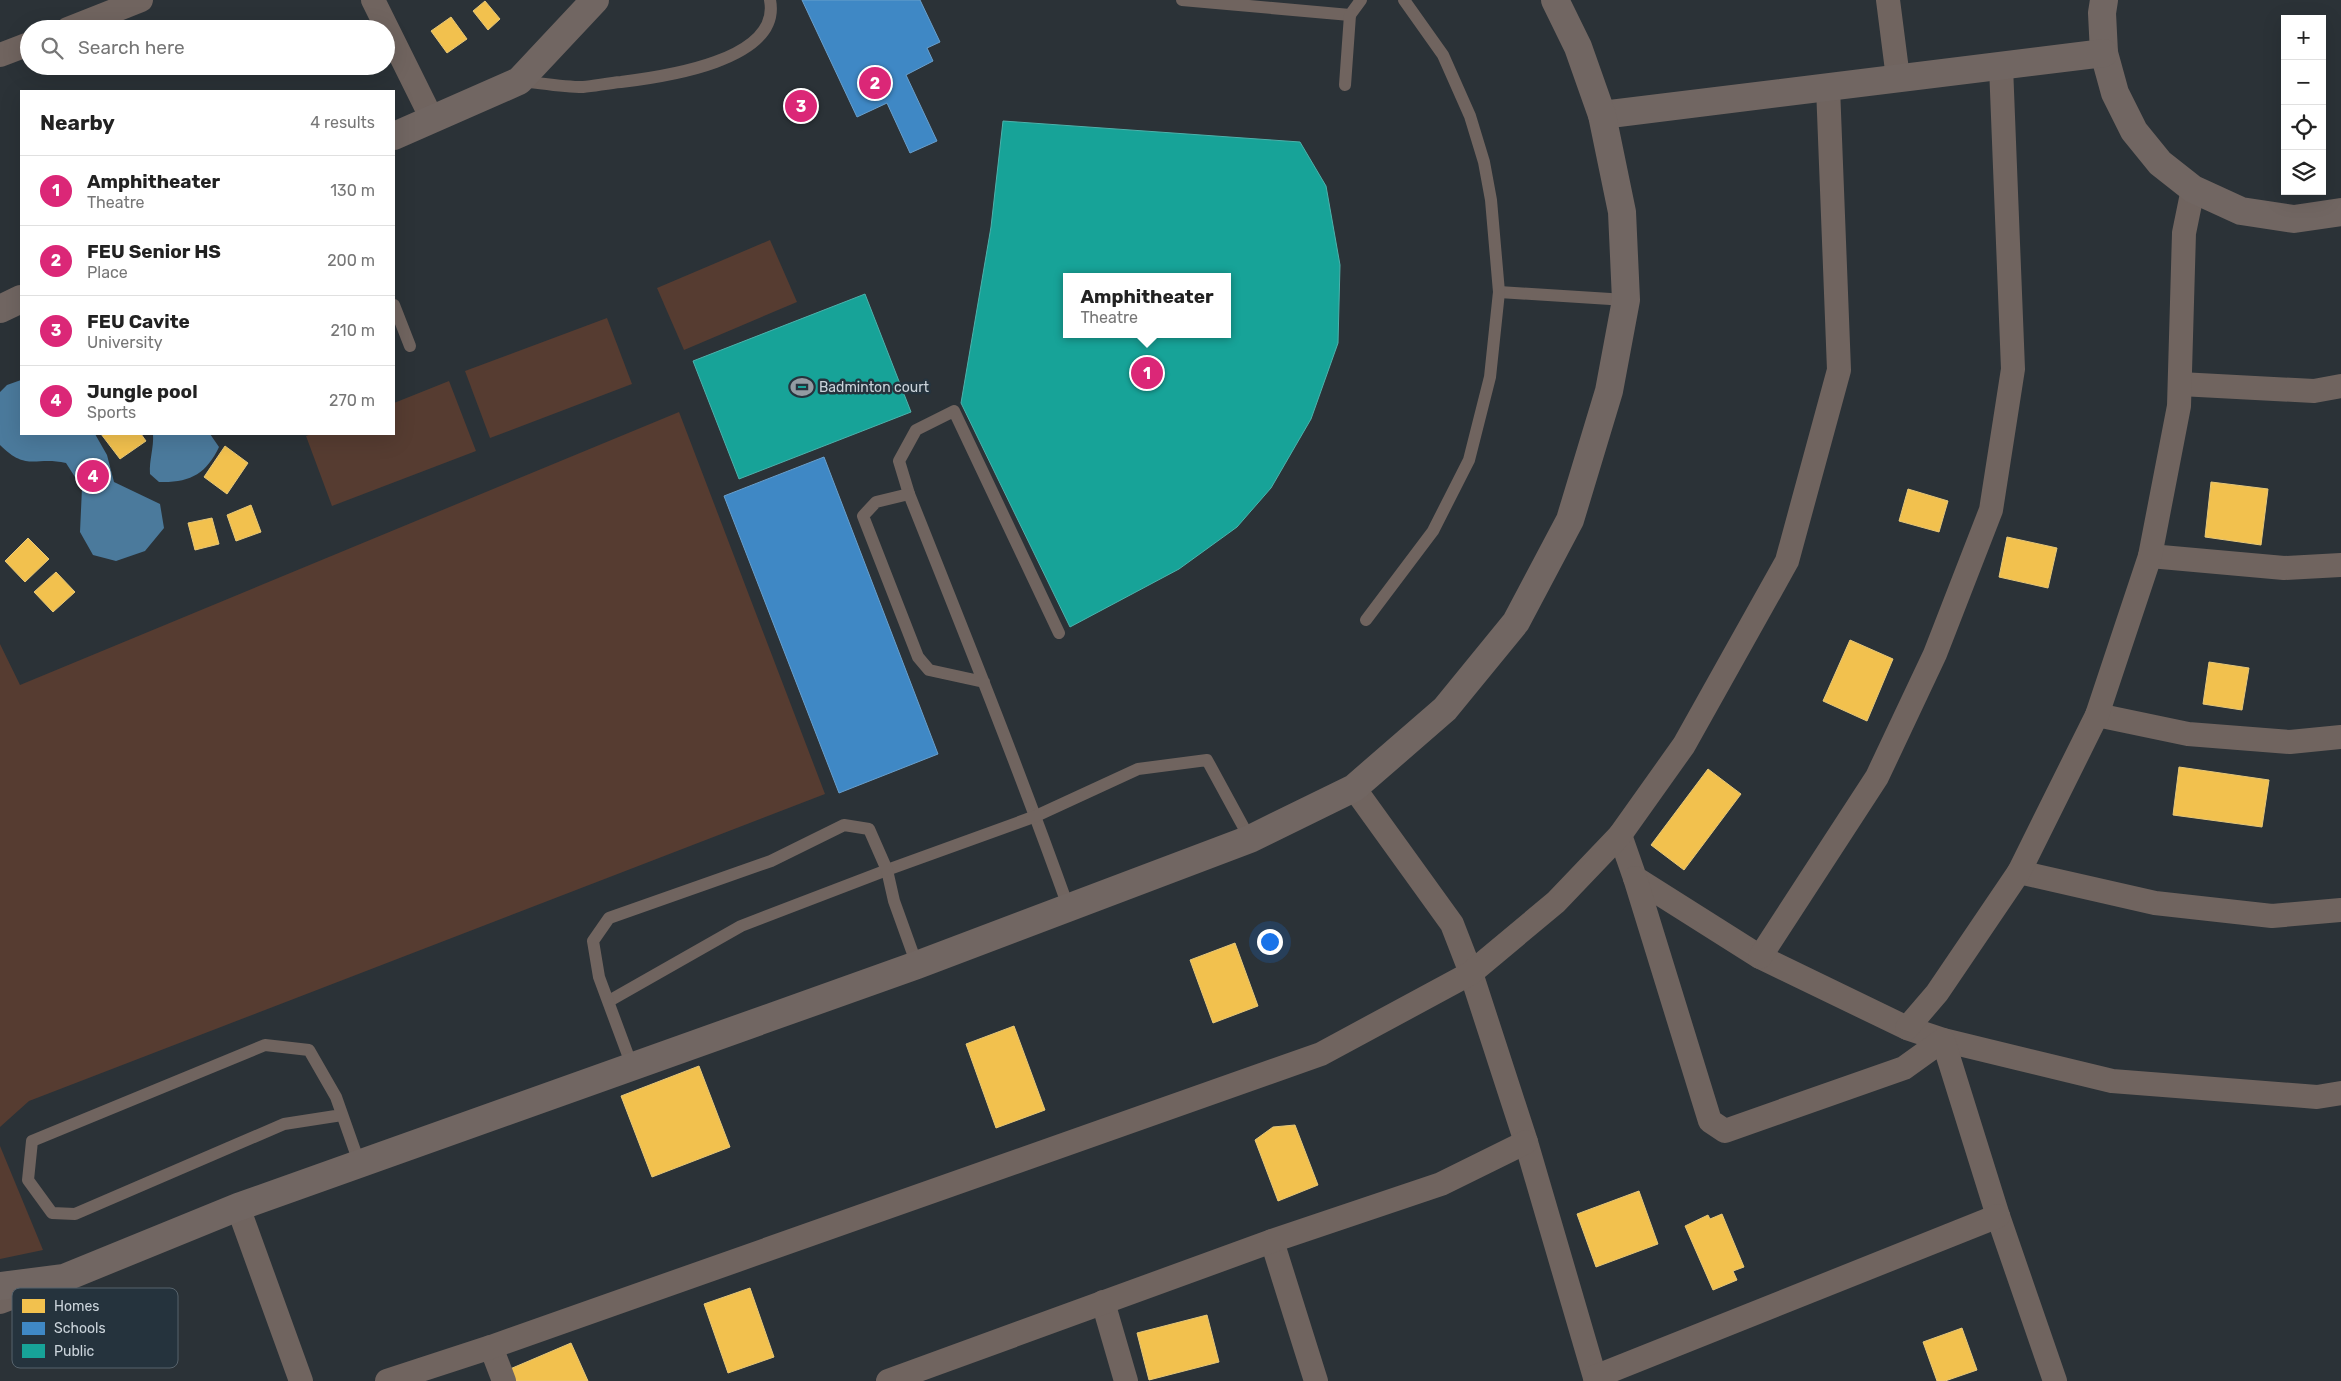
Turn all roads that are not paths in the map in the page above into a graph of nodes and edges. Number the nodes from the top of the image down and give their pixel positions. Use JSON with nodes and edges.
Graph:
{"nodes":[{"id":1,"x":141,"y":0,"type":"edge"},
{"id":2,"x":373,"y":0,"type":"edge"},
{"id":3,"x":595,"y":0,"type":"edge"},
{"id":4,"x":770,"y":0,"type":"edge"},
{"id":5,"x":1182,"y":0,"type":"edge"},
{"id":6,"x":1361,"y":0,"type":"edge"},
{"id":7,"x":1404,"y":0,"type":"edge"},
{"id":8,"x":1554,"y":0,"type":"edge"},
{"id":9,"x":1888,"y":0,"type":"edge"},
{"id":10,"x":2104,"y":0,"type":"edge"},
{"id":11,"x":1350,"y":14,"type":"junction"},
{"id":12,"x":91,"y":20,"type":"edge"},
{"id":13,"x":383,"y":20,"type":"edge"},
{"id":14,"x":395,"y":44,"type":"edge"},
{"id":15,"x":20,"y":47,"type":"edge"},
{"id":16,"x":2104,"y":53,"type":"junction"},
{"id":17,"x":0,"y":55,"type":"edge"},
{"id":18,"x":2000,"y":66,"type":"junction"},
{"id":19,"x":1898,"y":78,"type":"junction"},
{"id":20,"x":519,"y":81,"type":"junction"},
{"id":21,"x":1345,"y":85,"type":"dead end"},
{"id":22,"x":1828,"y":87,"type":"junction"},
{"id":23,"x":1602,"y":115,"type":"junction"},
{"id":24,"x":432,"y":119,"type":"junction"},
{"id":25,"x":395,"y":136,"type":"edge"},
{"id":26,"x":2193,"y":189,"type":"junction"},
{"id":27,"x":2341,"y":212,"type":"edge"},
{"id":28,"x":1499,"y":292,"type":"junction"},
{"id":29,"x":20,"y":299,"type":"edge"},
{"id":30,"x":1626,"y":300,"type":"junction"},
{"id":31,"x":395,"y":308,"type":"edge"},
{"id":32,"x":0,"y":309,"type":"edge"},
{"id":33,"x":410,"y":346,"type":"dead end"},
{"id":34,"x":2180,"y":384,"type":"junction"},
{"id":35,"x":2341,"y":386,"type":"edge"},
{"id":36,"x":910,"y":494,"type":"junction"},
{"id":37,"x":2150,"y":556,"type":"junction"},
{"id":38,"x":2341,"y":565,"type":"edge"},
{"id":39,"x":1366,"y":620,"type":"dead end"},
{"id":40,"x":1059,"y":633,"type":"dead end"},
{"id":41,"x":984,"y":682,"type":"junction"},
{"id":42,"x":2097,"y":715,"type":"junction"},
{"id":43,"x":2341,"y":737,"type":"edge"},
{"id":44,"x":1354,"y":788,"type":"junction"},
{"id":45,"x":1036,"y":816,"type":"junction"},
{"id":46,"x":1620,"y":835,"type":"junction"},
{"id":47,"x":1250,"y":839,"type":"junction"},
{"id":48,"x":887,"y":870,"type":"junction"},
{"id":49,"x":2019,"y":872,"type":"junction"},
{"id":50,"x":1635,"y":878,"type":"junction"},
{"id":51,"x":1069,"y":908,"type":"junction"},
{"id":52,"x":2341,"y":910,"type":"edge"},
{"id":53,"x":1760,"y":957,"type":"junction"},
{"id":54,"x":917,"y":965,"type":"junction"},
{"id":55,"x":1472,"y":973,"type":"junction"},
{"id":56,"x":609,"y":1001,"type":"junction"},
{"id":57,"x":1907,"y":1028,"type":"junction"},
{"id":58,"x":1942,"y":1040,"type":"junction"},
{"id":59,"x":632,"y":1066,"type":"junction"},
{"id":60,"x":2341,"y":1094,"type":"edge"},
{"id":61,"x":342,"y":1115,"type":"junction"},
{"id":62,"x":1526,"y":1142,"type":"junction"},
{"id":63,"x":360,"y":1165,"type":"junction"},
{"id":64,"x":238,"y":1207,"type":"junction"},
{"id":65,"x":1998,"y":1216,"type":"junction"},
{"id":66,"x":1272,"y":1241,"type":"junction"},
{"id":67,"x":64,"y":1278,"type":"junction"},
{"id":68,"x":0,"y":1286,"type":"edge"},
{"id":69,"x":37,"y":1288,"type":"edge"},
{"id":70,"x":12,"y":1298,"type":"edge"},
{"id":71,"x":0,"y":1302,"type":"edge"},
{"id":72,"x":1103,"y":1302,"type":"junction"},
{"id":73,"x":491,"y":1347,"type":"junction"},
{"id":74,"x":1595,"y":1379,"type":"edge"},
{"id":75,"x":301,"y":1381,"type":"edge"},
{"id":76,"x":387,"y":1381,"type":"edge"},
{"id":77,"x":504,"y":1381,"type":"edge"},
{"id":78,"x":888,"y":1381,"type":"edge"},
{"id":79,"x":1126,"y":1381,"type":"edge"},
{"id":80,"x":1316,"y":1381,"type":"edge"},
{"id":81,"x":2055,"y":1381,"type":"edge"}],
"edges":[{"from":1,"to":12,"type":"street"},
{"from":2,"to":13,"type":"street"},
{"from":3,"to":20,"type":"street"},
{"from":4,"to":20,"type":"lane"},
{"from":5,"to":11,"type":"lane"},
{"from":6,"to":11,"type":"lane"},
{"from":7,"to":28,"type":"lane"},
{"from":8,"to":23,"type":"street"},
{"from":9,"to":19,"type":"street"},
{"from":10,"to":16,"type":"street"},
{"from":11,"to":21,"type":"lane"},
{"from":14,"to":24,"type":"street"},
{"from":15,"to":17,"type":"street"},
{"from":16,"to":18,"type":"street"},
{"from":16,"to":26,"type":"street"},
{"from":18,"to":19,"type":"street"},
{"from":18,"to":53,"type":"street"},
{"from":19,"to":22,"type":"street"},
{"from":20,"to":24,"type":"street"},
{"from":22,"to":23,"type":"street"},
{"from":22,"to":46,"type":"street"},
{"from":23,"to":30,"type":"street"},
{"from":24,"to":25,"type":"street"},
{"from":26,"to":27,"type":"street"},
{"from":26,"to":34,"type":"street"},
{"from":28,"to":30,"type":"lane"},
{"from":28,"to":39,"type":"lane"},
{"from":29,"to":32,"type":"street"},
{"from":30,"to":44,"type":"street"},
{"from":31,"to":33,"type":"lane"},
{"from":34,"to":35,"type":"street"},
{"from":34,"to":37,"type":"street"},
{"from":36,"to":40,"type":"lane"},
{"from":36,"to":41,"type":"lane"},
{"from":36,"to":41,"type":"lane"},
{"from":37,"to":38,"type":"street"},
{"from":37,"to":42,"type":"street"},
{"from":41,"to":45,"type":"lane"},
{"from":42,"to":43,"type":"street"},
{"from":42,"to":49,"type":"street"},
{"from":44,"to":47,"type":"street"},
{"from":44,"to":55,"type":"street"},
{"from":45,"to":47,"type":"lane"},
{"from":45,"to":48,"type":"lane"},
{"from":45,"to":51,"type":"lane"},
{"from":46,"to":50,"type":"street"},
{"from":46,"to":55,"type":"street"},
{"from":47,"to":51,"type":"street"},
{"from":48,"to":54,"type":"lane"},
{"from":48,"to":56,"type":"lane"},
{"from":48,"to":56,"type":"lane"},
{"from":49,"to":52,"type":"street"},
{"from":49,"to":57,"type":"street"},
{"from":50,"to":53,"type":"street"},
{"from":50,"to":58,"type":"street"},
{"from":51,"to":54,"type":"street"},
{"from":53,"to":57,"type":"street"},
{"from":54,"to":59,"type":"street"},
{"from":55,"to":62,"type":"street"},
{"from":55,"to":73,"type":"street"},
{"from":56,"to":59,"type":"lane"},
{"from":57,"to":58,"type":"street"},
{"from":58,"to":60,"type":"street"},
{"from":58,"to":65,"type":"street"},
{"from":59,"to":63,"type":"street"},
{"from":61,"to":61,"type":"lane"},
{"from":61,"to":63,"type":"lane"},
{"from":62,"to":66,"type":"street"},
{"from":62,"to":74,"type":"street"},
{"from":63,"to":64,"type":"street"},
{"from":64,"to":67,"type":"street"},
{"from":64,"to":75,"type":"street"},
{"from":65,"to":74,"type":"street"},
{"from":65,"to":81,"type":"street"},
{"from":66,"to":72,"type":"street"},
{"from":66,"to":80,"type":"street"},
{"from":67,"to":68,"type":"street"},
{"from":67,"to":69,"type":"street"},
{"from":70,"to":71,"type":"street"},
{"from":72,"to":78,"type":"street"},
{"from":72,"to":79,"type":"street"},
{"from":73,"to":76,"type":"street"},
{"from":73,"to":77,"type":"street"}]}
